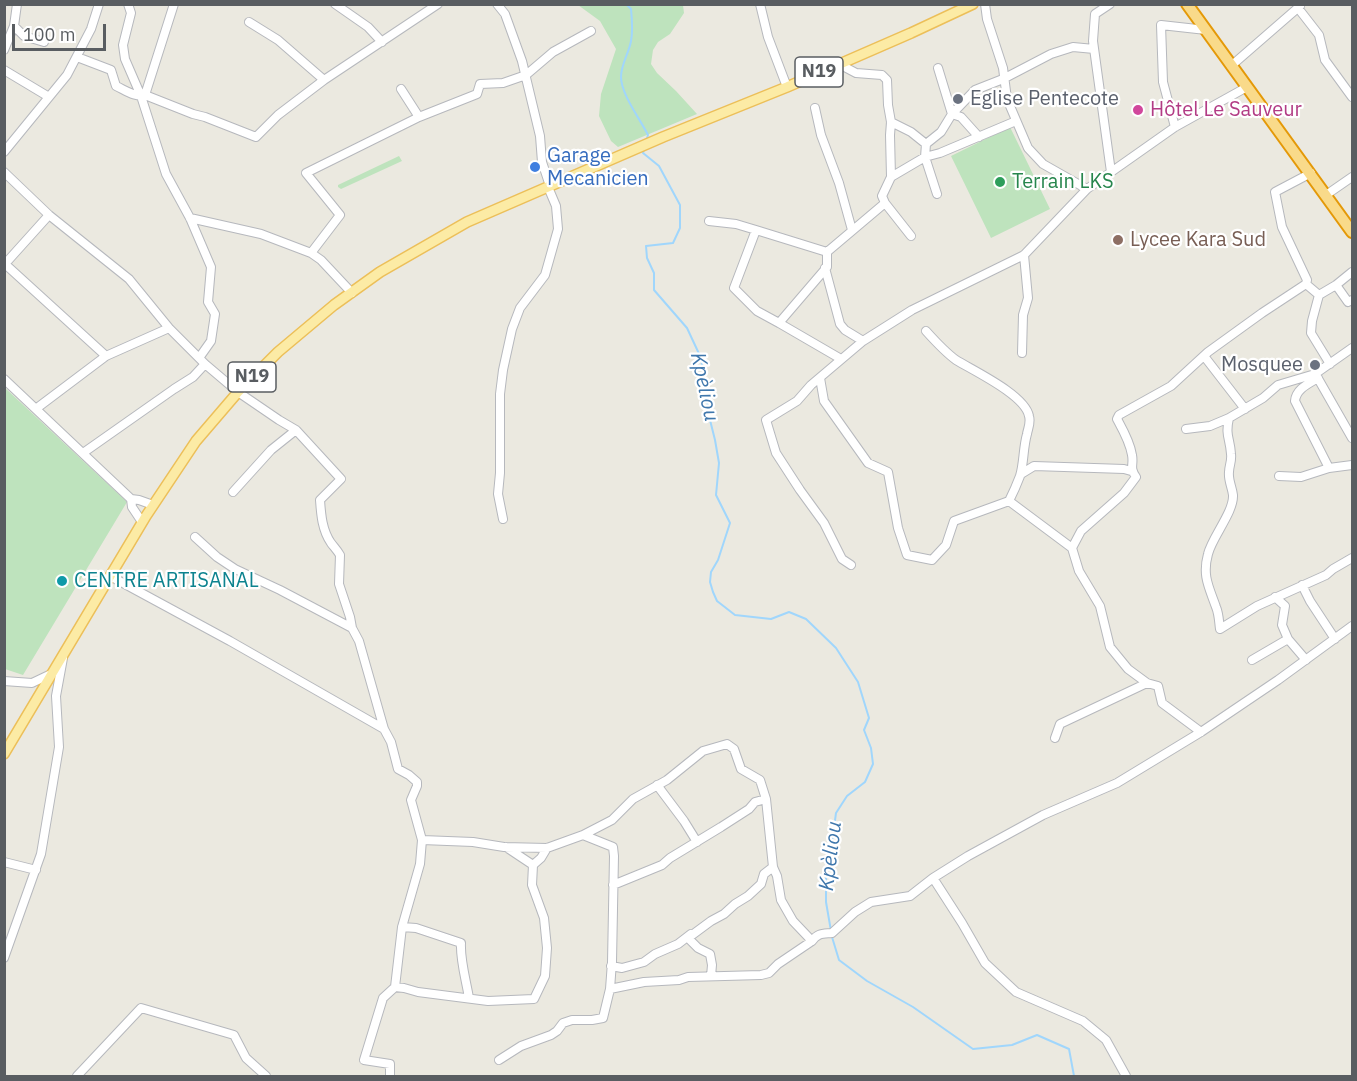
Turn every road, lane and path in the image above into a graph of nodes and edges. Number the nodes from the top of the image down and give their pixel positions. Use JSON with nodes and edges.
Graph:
{"nodes":[{"id":1,"x":17,"y":4,"type":"edge"},
{"id":2,"x":99,"y":4,"type":"edge"},
{"id":3,"x":128,"y":4,"type":"edge"},
{"id":4,"x":174,"y":4,"type":"edge"},
{"id":5,"x":335,"y":4,"type":"edge"},
{"id":6,"x":497,"y":4,"type":"edge"},
{"id":7,"x":760,"y":4,"type":"edge"},
{"id":8,"x":973,"y":4,"type":"edge"},
{"id":9,"x":985,"y":4,"type":"edge"},
{"id":10,"x":1110,"y":4,"type":"edge"},
{"id":11,"x":1187,"y":4,"type":"edge"},
{"id":12,"x":435,"y":5,"type":"edge"},
{"id":13,"x":1300,"y":6,"type":"edge"},
{"id":14,"x":249,"y":22,"type":"dead end"},
{"id":15,"x":14,"y":26,"type":"junction"},
{"id":16,"x":1206,"y":30,"type":"junction"},
{"id":17,"x":591,"y":31,"type":"dead end"},
{"id":18,"x":44,"y":42,"type":"dead end"},
{"id":19,"x":382,"y":42,"type":"junction"},
{"id":20,"x":1094,"y":49,"type":"junction"},
{"id":21,"x":4,"y":50,"type":"edge"},
{"id":22,"x":77,"y":57,"type":"junction"},
{"id":23,"x":839,"y":64,"type":"junction"},
{"id":24,"x":1231,"y":66,"type":"junction"},
{"id":25,"x":938,"y":68,"type":"dead end"},
{"id":26,"x":4,"y":70,"type":"edge"},
{"id":27,"x":526,"y":75,"type":"junction"},
{"id":28,"x":1003,"y":79,"type":"junction"},
{"id":29,"x":324,"y":80,"type":"junction"},
{"id":30,"x":786,"y":87,"type":"junction"},
{"id":31,"x":1247,"y":87,"type":"junction"},
{"id":32,"x":401,"y":88,"type":"dead end"},
{"id":33,"x":143,"y":96,"type":"junction"},
{"id":34,"x":49,"y":97,"type":"junction"},
{"id":35,"x":1353,"y":97,"type":"edge"},
{"id":36,"x":815,"y":108,"type":"dead end"},
{"id":37,"x":952,"y":114,"type":"junction"},
{"id":38,"x":419,"y":117,"type":"junction"},
{"id":39,"x":1016,"y":121,"type":"junction"},
{"id":40,"x":891,"y":122,"type":"junction"},
{"id":41,"x":1175,"y":127,"type":"junction"},
{"id":42,"x":979,"y":137,"type":"junction"},
{"id":43,"x":926,"y":144,"type":"junction"},
{"id":44,"x":4,"y":152,"type":"edge"},
{"id":45,"x":925,"y":158,"type":"junction"},
{"id":46,"x":4,"y":172,"type":"edge"},
{"id":47,"x":1111,"y":172,"type":"junction"},
{"id":48,"x":1311,"y":173,"type":"junction"},
{"id":49,"x":891,"y":177,"type":"junction"},
{"id":50,"x":1353,"y":177,"type":"edge"},
{"id":51,"x":548,"y":187,"type":"junction"},
{"id":52,"x":1087,"y":189,"type":"junction"},
{"id":53,"x":937,"y":194,"type":"dead end"},
{"id":54,"x":1326,"y":195,"type":"junction"},
{"id":55,"x":885,"y":203,"type":"junction"},
{"id":56,"x":49,"y":216,"type":"junction"},
{"id":57,"x":190,"y":218,"type":"junction"},
{"id":58,"x":710,"y":221,"type":"dead end"},
{"id":59,"x":756,"y":230,"type":"junction"},
{"id":60,"x":852,"y":230,"type":"junction"},
{"id":61,"x":1353,"y":232,"type":"edge"},
{"id":62,"x":911,"y":236,"type":"dead end"},
{"id":63,"x":826,"y":252,"type":"junction"},
{"id":64,"x":311,"y":253,"type":"junction"},
{"id":65,"x":1024,"y":255,"type":"junction"},
{"id":66,"x":5,"y":264,"type":"edge"},
{"id":67,"x":825,"y":268,"type":"junction"},
{"id":68,"x":1353,"y":272,"type":"edge"},
{"id":69,"x":1306,"y":284,"type":"junction"},
{"id":70,"x":1336,"y":285,"type":"junction"},
{"id":71,"x":352,"y":293,"type":"junction"},
{"id":72,"x":1319,"y":295,"type":"junction"},
{"id":73,"x":1353,"y":300,"type":"edge"},
{"id":74,"x":779,"y":323,"type":"junction"},
{"id":75,"x":170,"y":328,"type":"junction"},
{"id":76,"x":926,"y":331,"type":"dead end"},
{"id":77,"x":863,"y":341,"type":"junction"},
{"id":78,"x":1353,"y":348,"type":"edge"},
{"id":79,"x":1022,"y":353,"type":"dead end"},
{"id":80,"x":106,"y":356,"type":"junction"},
{"id":81,"x":1204,"y":356,"type":"junction"},
{"id":82,"x":841,"y":359,"type":"junction"},
{"id":83,"x":202,"y":361,"type":"junction"},
{"id":84,"x":1330,"y":364,"type":"junction"},
{"id":85,"x":1316,"y":376,"type":"junction"},
{"id":86,"x":820,"y":378,"type":"junction"},
{"id":87,"x":4,"y":379,"type":"edge"},
{"id":88,"x":238,"y":392,"type":"junction"},
{"id":89,"x":37,"y":408,"type":"junction"},
{"id":90,"x":1245,"y":409,"type":"junction"},
{"id":91,"x":1229,"y":418,"type":"junction"},
{"id":92,"x":1186,"y":429,"type":"dead end"},
{"id":93,"x":296,"y":430,"type":"junction"},
{"id":94,"x":1353,"y":438,"type":"edge"},
{"id":95,"x":83,"y":453,"type":"junction"},
{"id":96,"x":1353,"y":465,"type":"edge"},
{"id":97,"x":1329,"y":468,"type":"junction"},
{"id":98,"x":1131,"y":471,"type":"junction"},
{"id":99,"x":1021,"y":474,"type":"junction"},
{"id":100,"x":1279,"y":476,"type":"dead end"},
{"id":101,"x":233,"y":492,"type":"dead end"},
{"id":102,"x":131,"y":499,"type":"junction"},
{"id":103,"x":1009,"y":501,"type":"junction"},
{"id":104,"x":153,"y":505,"type":"junction"},
{"id":105,"x":503,"y":519,"type":"dead end"},
{"id":106,"x":142,"y":522,"type":"junction"},
{"id":107,"x":195,"y":537,"type":"dead end"},
{"id":108,"x":1072,"y":548,"type":"junction"},
{"id":109,"x":1353,"y":558,"type":"edge"},
{"id":110,"x":851,"y":565,"type":"dead end"},
{"id":111,"x":110,"y":576,"type":"junction"},
{"id":112,"x":1302,"y":585,"type":"junction"},
{"id":113,"x":1275,"y":597,"type":"junction"},
{"id":114,"x":1353,"y":626,"type":"edge"},
{"id":115,"x":352,"y":628,"type":"junction"},
{"id":116,"x":1288,"y":639,"type":"junction"},
{"id":117,"x":1335,"y":639,"type":"junction"},
{"id":118,"x":63,"y":656,"type":"junction"},
{"id":119,"x":1252,"y":660,"type":"dead end"},
{"id":120,"x":1306,"y":660,"type":"junction"},
{"id":121,"x":53,"y":673,"type":"junction"},
{"id":122,"x":4,"y":681,"type":"edge"},
{"id":123,"x":1147,"y":683,"type":"junction"},
{"id":124,"x":384,"y":729,"type":"junction"},
{"id":125,"x":1201,"y":732,"type":"junction"},
{"id":126,"x":1055,"y":738,"type":"dead end"},
{"id":127,"x":4,"y":754,"type":"edge"},
{"id":128,"x":657,"y":785,"type":"junction"},
{"id":129,"x":766,"y":799,"type":"junction"},
{"id":130,"x":583,"y":835,"type":"junction"},
{"id":131,"x":422,"y":840,"type":"junction"},
{"id":132,"x":697,"y":842,"type":"junction"},
{"id":133,"x":504,"y":847,"type":"junction"},
{"id":134,"x":547,"y":848,"type":"junction"},
{"id":135,"x":4,"y":862,"type":"edge"},
{"id":136,"x":533,"y":865,"type":"junction"},
{"id":137,"x":773,"y":867,"type":"junction"},
{"id":138,"x":36,"y":870,"type":"junction"},
{"id":139,"x":933,"y":878,"type":"junction"},
{"id":140,"x":613,"y":885,"type":"junction"},
{"id":141,"x":699,"y":925,"type":"dead end"},
{"id":142,"x":402,"y":927,"type":"junction"},
{"id":143,"x":687,"y":938,"type":"junction"},
{"id":144,"x":812,"y":941,"type":"junction"},
{"id":145,"x":4,"y":957,"type":"edge"},
{"id":146,"x":611,"y":966,"type":"junction"},
{"id":147,"x":711,"y":976,"type":"junction"},
{"id":148,"x":395,"y":987,"type":"junction"},
{"id":149,"x":610,"y":989,"type":"junction"},
{"id":150,"x":469,"y":998,"type":"junction"},
{"id":151,"x":499,"y":1060,"type":"dead end"},
{"id":152,"x":78,"y":1077,"type":"edge"},
{"id":153,"x":266,"y":1077,"type":"edge"},
{"id":154,"x":390,"y":1077,"type":"edge"},
{"id":155,"x":1126,"y":1077,"type":"edge"}],
"edges":[{"from":1,"to":15,"type":"street"},
{"from":2,"to":22,"type":"street"},
{"from":3,"to":33,"type":"street"},
{"from":4,"to":33,"type":"street"},
{"from":5,"to":19,"type":"street"},
{"from":6,"to":27,"type":"street"},
{"from":7,"to":30,"type":"street"},
{"from":8,"to":23,"type":"main road","number":"N19"},
{"from":9,"to":28,"type":"street"},
{"from":10,"to":20,"type":"street"},
{"from":11,"to":16,"type":"highway"},
{"from":12,"to":19,"type":"street"},
{"from":13,"to":24,"type":"street"},
{"from":13,"to":35,"type":"street"},
{"from":14,"to":29,"type":"street"},
{"from":15,"to":18,"type":"street"},
{"from":15,"to":21,"type":"street"},
{"from":16,"to":24,"type":"highway"},
{"from":16,"to":41,"type":"street"},
{"from":17,"to":27,"type":"street"},
{"from":19,"to":29,"type":"street"},
{"from":20,"to":28,"type":"street"},
{"from":20,"to":47,"type":"street"},
{"from":22,"to":33,"type":"street"},
{"from":22,"to":34,"type":"street"},
{"from":23,"to":30,"type":"main road","number":"N19"},
{"from":23,"to":40,"type":"street"},
{"from":24,"to":31,"type":"highway"},
{"from":25,"to":37,"type":"street"},
{"from":26,"to":34,"type":"street"},
{"from":27,"to":38,"type":"street"},
{"from":27,"to":51,"type":"street"},
{"from":28,"to":37,"type":"street"},
{"from":28,"to":39,"type":"street"},
{"from":29,"to":33,"type":"street"},
{"from":30,"to":51,"type":"main road","number":"N19"},
{"from":31,"to":41,"type":"street"},
{"from":31,"to":48,"type":"highway"},
{"from":32,"to":38,"type":"street"},
{"from":33,"to":57,"type":"street"},
{"from":34,"to":44,"type":"street"},
{"from":36,"to":60,"type":"street"},
{"from":37,"to":42,"type":"street"},
{"from":37,"to":43,"type":"street"},
{"from":38,"to":64,"type":"street"},
{"from":39,"to":42,"type":"street"},
{"from":39,"to":52,"type":"street"},
{"from":40,"to":43,"type":"street"},
{"from":40,"to":49,"type":"street"},
{"from":41,"to":47,"type":"street"},
{"from":42,"to":45,"type":"street"},
{"from":43,"to":45,"type":"street"},
{"from":45,"to":49,"type":"street"},
{"from":45,"to":53,"type":"street"},
{"from":46,"to":56,"type":"street"},
{"from":47,"to":52,"type":"street"},
{"from":48,"to":54,"type":"highway"},
{"from":48,"to":69,"type":"street"},
{"from":49,"to":55,"type":"street"},
{"from":50,"to":54,"type":"street"},
{"from":51,"to":71,"type":"main road","number":"N19"},
{"from":51,"to":105,"type":"street"},
{"from":52,"to":65,"type":"street"},
{"from":54,"to":61,"type":"highway"},
{"from":55,"to":60,"type":"street"},
{"from":55,"to":62,"type":"street"},
{"from":56,"to":66,"type":"street"},
{"from":56,"to":75,"type":"street"},
{"from":57,"to":64,"type":"street"},
{"from":57,"to":83,"type":"street"},
{"from":58,"to":59,"type":"street"},
{"from":59,"to":63,"type":"street"},
{"from":59,"to":74,"type":"street"},
{"from":60,"to":63,"type":"street"},
{"from":63,"to":67,"type":"street"},
{"from":64,"to":71,"type":"street"},
{"from":65,"to":77,"type":"street"},
{"from":65,"to":79,"type":"street"},
{"from":66,"to":80,"type":"street"},
{"from":67,"to":74,"type":"street"},
{"from":67,"to":77,"type":"street"},
{"from":68,"to":70,"type":"street"},
{"from":69,"to":72,"type":"street"},
{"from":69,"to":81,"type":"street"},
{"from":70,"to":72,"type":"street"},
{"from":70,"to":73,"type":"street"},
{"from":71,"to":88,"type":"main road","number":"N19"},
{"from":72,"to":84,"type":"street"},
{"from":74,"to":82,"type":"street"},
{"from":75,"to":80,"type":"street"},
{"from":75,"to":83,"type":"street"},
{"from":76,"to":99,"type":"street"},
{"from":77,"to":82,"type":"street"},
{"from":78,"to":84,"type":"street"},
{"from":80,"to":89,"type":"street"},
{"from":81,"to":90,"type":"street"},
{"from":81,"to":98,"type":"street"},
{"from":82,"to":86,"type":"street"},
{"from":83,"to":88,"type":"street"},
{"from":83,"to":95,"type":"street"},
{"from":84,"to":85,"type":"street"},
{"from":85,"to":90,"type":"street"},
{"from":85,"to":94,"type":"street"},
{"from":85,"to":97,"type":"street"},
{"from":86,"to":103,"type":"street"},
{"from":86,"to":110,"type":"street"},
{"from":87,"to":89,"type":"street"},
{"from":88,"to":93,"type":"street"},
{"from":88,"to":104,"type":"main road","number":"N19"},
{"from":89,"to":95,"type":"street"},
{"from":90,"to":91,"type":"street"},
{"from":91,"to":92,"type":"street"},
{"from":91,"to":113,"type":"street"},
{"from":93,"to":101,"type":"street"},
{"from":93,"to":115,"type":"street"},
{"from":95,"to":102,"type":"street"},
{"from":96,"to":97,"type":"street"},
{"from":97,"to":100,"type":"street"},
{"from":98,"to":99,"type":"street"},
{"from":98,"to":108,"type":"street"},
{"from":99,"to":103,"type":"street"},
{"from":102,"to":104,"type":"street"},
{"from":102,"to":106,"type":"street"},
{"from":103,"to":108,"type":"street"},
{"from":104,"to":106,"type":"main road","number":"N19"},
{"from":106,"to":111,"type":"main road","number":"N19"},
{"from":107,"to":115,"type":"street"},
{"from":108,"to":123,"type":"street"},
{"from":109,"to":112,"type":"street"},
{"from":111,"to":118,"type":"main road","number":"N19"},
{"from":111,"to":124,"type":"street"},
{"from":112,"to":113,"type":"street"},
{"from":112,"to":117,"type":"street"},
{"from":113,"to":116,"type":"street"},
{"from":114,"to":117,"type":"street"},
{"from":115,"to":124,"type":"street"},
{"from":116,"to":119,"type":"street"},
{"from":116,"to":120,"type":"street"},
{"from":117,"to":120,"type":"street"},
{"from":118,"to":121,"type":"main road","number":"N19"},
{"from":118,"to":138,"type":"street"},
{"from":120,"to":125,"type":"street"},
{"from":121,"to":122,"type":"street"},
{"from":121,"to":127,"type":"main road","number":"N19"},
{"from":123,"to":125,"type":"street"},
{"from":123,"to":126,"type":"street"},
{"from":124,"to":131,"type":"street"},
{"from":125,"to":139,"type":"street"},
{"from":128,"to":129,"type":"street"},
{"from":128,"to":130,"type":"street"},
{"from":128,"to":132,"type":"street"},
{"from":129,"to":132,"type":"street"},
{"from":129,"to":137,"type":"street"},
{"from":130,"to":134,"type":"street"},
{"from":130,"to":140,"type":"street"},
{"from":131,"to":133,"type":"street"},
{"from":131,"to":142,"type":"street"},
{"from":132,"to":140,"type":"street"},
{"from":133,"to":134,"type":"street"},
{"from":133,"to":136,"type":"street"},
{"from":134,"to":136,"type":"street"},
{"from":135,"to":138,"type":"street"},
{"from":136,"to":150,"type":"street"},
{"from":137,"to":143,"type":"street"},
{"from":137,"to":144,"type":"street"},
{"from":138,"to":145,"type":"street"},
{"from":139,"to":144,"type":"street"},
{"from":139,"to":155,"type":"street"},
{"from":140,"to":146,"type":"street"},
{"from":141,"to":143,"type":"street"},
{"from":142,"to":148,"type":"street"},
{"from":142,"to":150,"type":"street"},
{"from":143,"to":146,"type":"street"},
{"from":143,"to":147,"type":"street"},
{"from":144,"to":147,"type":"street"},
{"from":146,"to":149,"type":"street"},
{"from":147,"to":149,"type":"street"},
{"from":148,"to":150,"type":"street"},
{"from":148,"to":154,"type":"street"},
{"from":149,"to":151,"type":"street"},
{"from":152,"to":153,"type":"street"}]}
